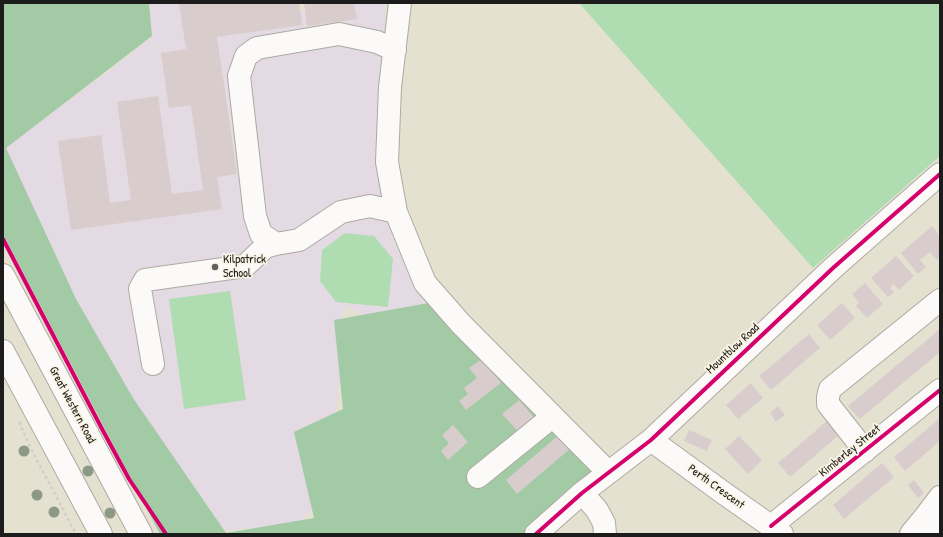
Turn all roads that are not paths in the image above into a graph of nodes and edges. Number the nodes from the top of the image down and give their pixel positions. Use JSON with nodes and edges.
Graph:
{"nodes":[{"id":1,"x":400,"y":3,"type":"edge"},
{"id":2,"x":395,"y":50,"type":"junction"},
{"id":3,"x":940,"y":174,"type":"edge"},
{"id":4,"x":396,"y":212,"type":"junction"},
{"id":5,"x":276,"y":244,"type":"junction"},
{"id":6,"x":3,"y":275,"type":"edge"},
{"id":7,"x":940,"y":300,"type":"edge"},
{"id":8,"x":3,"y":351,"type":"edge"},
{"id":9,"x":153,"y":364,"type":"dead end"},
{"id":10,"x":940,"y":390,"type":"edge"},
{"id":11,"x":552,"y":417,"type":"junction"},
{"id":12,"x":651,"y":440,"type":"junction"},
{"id":13,"x":865,"y":451,"type":"junction"},
{"id":14,"x":608,"y":472,"type":"junction"},
{"id":15,"x":478,"y":477,"type":"dead end"},
{"id":16,"x":582,"y":493,"type":"junction"},
{"id":17,"x":940,"y":497,"type":"edge"},
{"id":18,"x":776,"y":530,"type":"edge"},
{"id":19,"x":101,"y":534,"type":"edge"},
{"id":20,"x":141,"y":534,"type":"edge"},
{"id":21,"x":536,"y":534,"type":"edge"},
{"id":22,"x":605,"y":534,"type":"edge"},
{"id":23,"x":911,"y":534,"type":"edge"}],
"edges":[{"from":1,"to":2,"type":"street"},
{"from":2,"to":4,"type":"street"},
{"from":2,"to":5,"type":"street"},
{"from":3,"to":12,"type":"street","name":"Mountblow Road"},
{"from":4,"to":5,"type":"street"},
{"from":4,"to":11,"type":"street"},
{"from":5,"to":9,"type":"street"},
{"from":6,"to":20,"type":"street","name":"Great Western Road"},
{"from":7,"to":13,"type":"street"},
{"from":8,"to":19,"type":"street"},
{"from":10,"to":13,"type":"street","name":"Kimberley Street"},
{"from":11,"to":14,"type":"street"},
{"from":11,"to":15,"type":"street"},
{"from":12,"to":14,"type":"street","name":"Mountblow Road"},
{"from":12,"to":18,"type":"street","name":"Perth Crescent"},
{"from":13,"to":18,"type":"street","name":"Kimberley Street"},
{"from":14,"to":16,"type":"street","name":"Mountblow Road"},
{"from":16,"to":21,"type":"street","name":"Mountblow Road"},
{"from":16,"to":22,"type":"street"},
{"from":17,"to":23,"type":"street"}]}
